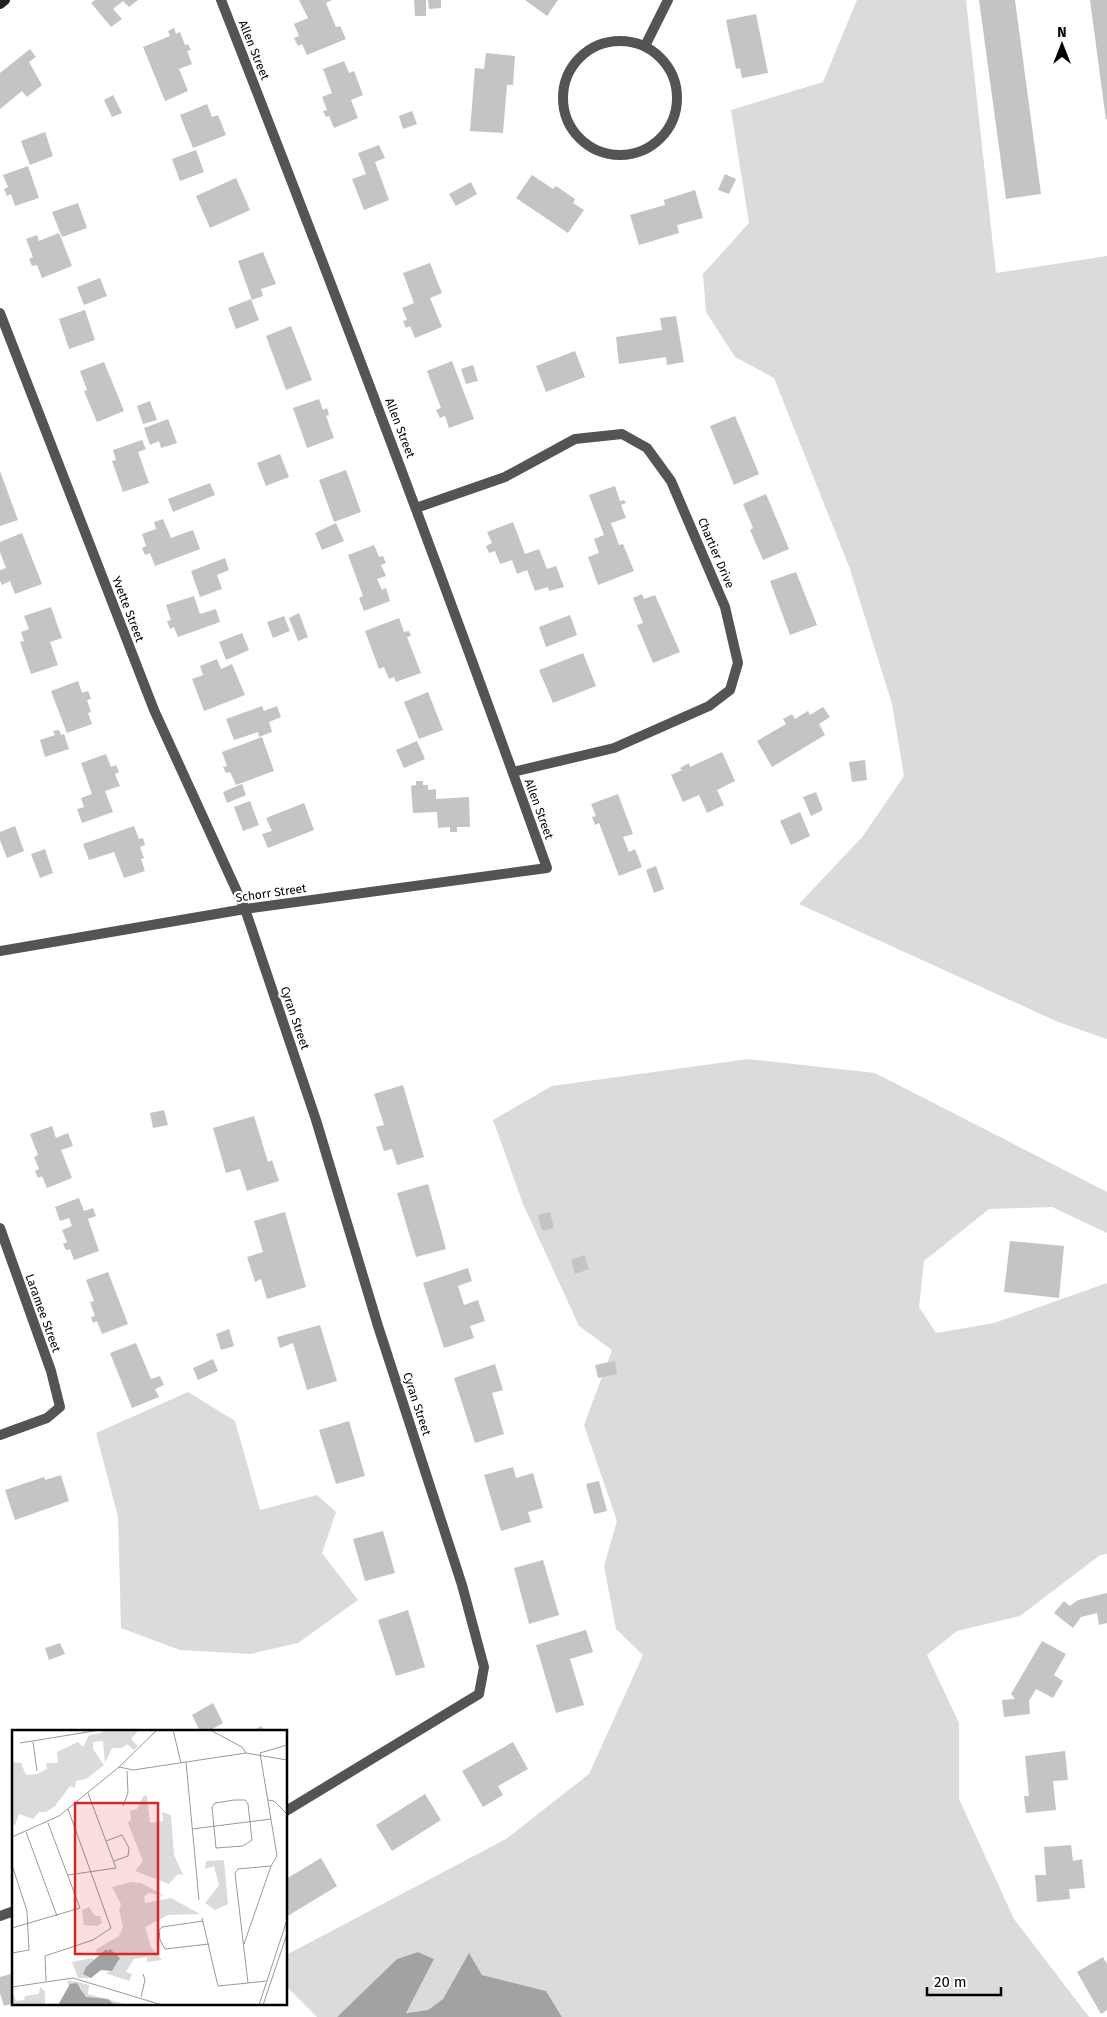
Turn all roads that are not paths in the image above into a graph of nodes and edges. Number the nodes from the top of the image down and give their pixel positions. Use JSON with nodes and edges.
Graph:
{"nodes":[{"id":1,"x":5,"y":0,"type":"edge"},
{"id":2,"x":221,"y":0,"type":"edge"},
{"id":3,"x":668,"y":0,"type":"edge"},
{"id":4,"x":0,"y":4,"type":"edge"},
{"id":5,"x":645,"y":46,"type":"junction"},
{"id":6,"x":0,"y":313,"type":"edge"},
{"id":7,"x":416,"y":508,"type":"junction"},
{"id":8,"x":513,"y":772,"type":"junction"},
{"id":9,"x":547,"y":868,"type":"joint"},
{"id":10,"x":245,"y":909,"type":"junction"},
{"id":11,"x":0,"y":951,"type":"edge"},
{"id":12,"x":0,"y":1228,"type":"edge"},
{"id":13,"x":0,"y":1435,"type":"edge"},
{"id":14,"x":288,"y":1810,"type":"edge"},
{"id":15,"x":12,"y":1912,"type":"edge"},
{"id":16,"x":0,"y":1916,"type":"edge"}],
"edges":[{"from":1,"to":4,"type":"main road"},
{"from":2,"to":7,"type":"street","name":"Allen Street"},
{"from":3,"to":5,"type":"street"},
{"from":5,"to":5,"type":"street"},
{"from":6,"to":10,"type":"street","name":"Yvette Street"},
{"from":7,"to":8,"type":"street","name":"Allen Street"},
{"from":7,"to":8,"type":"street","name":"Chartier Drive"},
{"from":8,"to":9,"type":"street","name":"Allen Street"},
{"from":9,"to":10,"type":"street","name":"Schorr Street"},
{"from":10,"to":11,"type":"street","name":"Schorr Street"},
{"from":10,"to":14,"type":"street","name":"Cyran Street"},
{"from":12,"to":13,"type":"street","name":"Laramee Street"},
{"from":15,"to":16,"type":"street"}]}
